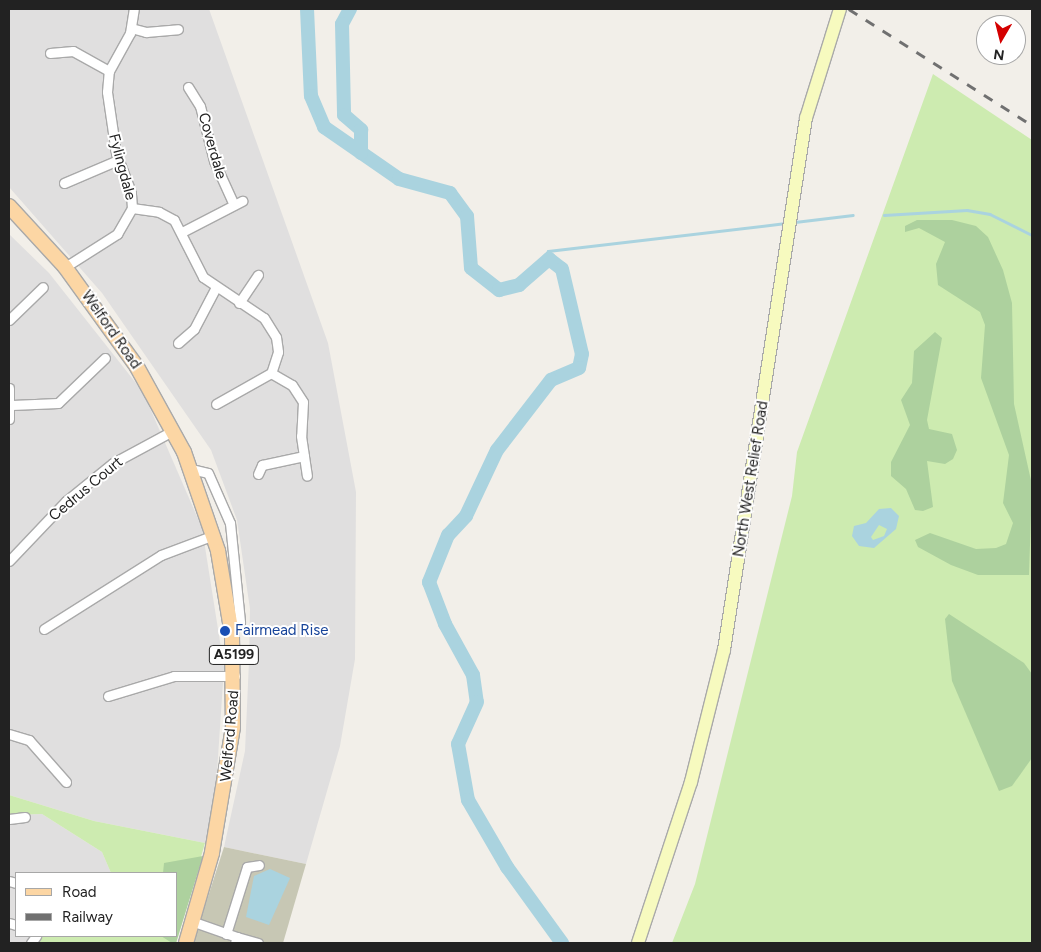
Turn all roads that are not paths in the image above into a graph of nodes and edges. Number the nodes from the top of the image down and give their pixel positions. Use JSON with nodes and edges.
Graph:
{"nodes":[{"id":1,"x":134,"y":9,"type":"edge"},
{"id":2,"x":840,"y":9,"type":"edge"},
{"id":3,"x":131,"y":28,"type":"junction"},
{"id":4,"x":178,"y":29,"type":"dead end"},
{"id":5,"x":50,"y":54,"type":"dead end"},
{"id":6,"x":109,"y":71,"type":"junction"},
{"id":7,"x":188,"y":87,"type":"dead end"},
{"id":8,"x":118,"y":160,"type":"junction"},
{"id":9,"x":64,"y":183,"type":"dead end"},
{"id":10,"x":242,"y":200,"type":"dead end"},
{"id":11,"x":9,"y":206,"type":"edge"},
{"id":12,"x":234,"y":206,"type":"junction"},
{"id":13,"x":132,"y":208,"type":"junction"},
{"id":14,"x":182,"y":232,"type":"junction"},
{"id":15,"x":65,"y":266,"type":"junction"},
{"id":16,"x":258,"y":275,"type":"dead end"},
{"id":17,"x":44,"y":287,"type":"dead end"},
{"id":18,"x":215,"y":289,"type":"junction"},
{"id":19,"x":239,"y":303,"type":"junction"},
{"id":20,"x":9,"y":320,"type":"edge"},
{"id":21,"x":178,"y":343,"type":"dead end"},
{"id":22,"x":105,"y":358,"type":"dead end"},
{"id":23,"x":271,"y":372,"type":"junction"},
{"id":24,"x":9,"y":388,"type":"edge"},
{"id":25,"x":216,"y":404,"type":"dead end"},
{"id":26,"x":12,"y":405,"type":"junction"},
{"id":27,"x":9,"y":419,"type":"edge"},
{"id":28,"x":174,"y":430,"type":"junction"},
{"id":29,"x":304,"y":456,"type":"junction"},
{"id":30,"x":192,"y":469,"type":"junction"},
{"id":31,"x":258,"y":474,"type":"dead end"},
{"id":32,"x":307,"y":476,"type":"dead end"},
{"id":33,"x":214,"y":535,"type":"junction"},
{"id":34,"x":9,"y":561,"type":"edge"},
{"id":35,"x":238,"y":567,"type":"junction"},
{"id":36,"x":223,"y":572,"type":"junction"},
{"id":37,"x":240,"y":622,"type":"dead end"},
{"id":38,"x":44,"y":629,"type":"dead end"},
{"id":39,"x":235,"y":676,"type":"junction"},
{"id":40,"x":108,"y":696,"type":"dead end"},
{"id":41,"x":9,"y":734,"type":"edge"},
{"id":42,"x":66,"y":782,"type":"dead end"},
{"id":43,"x":25,"y":817,"type":"dead end"},
{"id":44,"x":9,"y":818,"type":"edge"},
{"id":45,"x":259,"y":865,"type":"dead end"},
{"id":46,"x":194,"y":922,"type":"junction"},
{"id":47,"x":226,"y":934,"type":"junction"},
{"id":48,"x":236,"y":940,"type":"edge"},
{"id":49,"x":186,"y":943,"type":"edge"},
{"id":50,"x":258,"y":943,"type":"edge"},
{"id":51,"x":638,"y":943,"type":"edge"}],
"edges":[{"from":1,"to":3,"type":"street","name":"Fylingdale"},
{"from":2,"to":51,"type":"street","name":"North West Relief Road"},
{"from":3,"to":4,"type":"street"},
{"from":3,"to":6,"type":"street","name":"Fylingdale"},
{"from":5,"to":6,"type":"street"},
{"from":6,"to":8,"type":"street","name":"Fylingdale"},
{"from":7,"to":12,"type":"street","name":"Coverdale"},
{"from":8,"to":9,"type":"street"},
{"from":8,"to":13,"type":"street","name":"Fylingdale"},
{"from":10,"to":12,"type":"street"},
{"from":11,"to":15,"type":"main road","name":"Welford Road","number":"A5199"},
{"from":12,"to":14,"type":"street"},
{"from":13,"to":14,"type":"street"},
{"from":13,"to":15,"type":"street","name":"Fylingdale"},
{"from":14,"to":18,"type":"street"},
{"from":15,"to":28,"type":"main road","name":"Welford Road","number":"A5199"},
{"from":16,"to":19,"type":"street"},
{"from":17,"to":20,"type":"street"},
{"from":18,"to":19,"type":"street"},
{"from":18,"to":21,"type":"street"},
{"from":19,"to":23,"type":"street"},
{"from":22,"to":26,"type":"street"},
{"from":23,"to":25,"type":"street"},
{"from":23,"to":29,"type":"street"},
{"from":24,"to":26,"type":"street"},
{"from":26,"to":27,"type":"street"},
{"from":28,"to":30,"type":"main road","name":"Welford Road","number":"A5199"},
{"from":28,"to":34,"type":"street","name":"Cedrus Court"},
{"from":29,"to":31,"type":"street"},
{"from":29,"to":32,"type":"street"},
{"from":30,"to":33,"type":"main road","name":"Welford Road","number":"A5199"},
{"from":30,"to":35,"type":"street"},
{"from":33,"to":36,"type":"main road","name":"Welford Road","number":"A5199"},
{"from":33,"to":38,"type":"street"},
{"from":35,"to":36,"type":"street"},
{"from":35,"to":37,"type":"street"},
{"from":36,"to":39,"type":"main road","name":"Welford Road","number":"A5199"},
{"from":39,"to":40,"type":"street"},
{"from":39,"to":46,"type":"main road","name":"Welford Road","number":"A5199"},
{"from":41,"to":42,"type":"street"},
{"from":43,"to":44,"type":"street"},
{"from":45,"to":47,"type":"street"},
{"from":46,"to":47,"type":"street"},
{"from":46,"to":49,"type":"main road","name":"Welford Road","number":"A5199"},
{"from":47,"to":48,"type":"street"},
{"from":48,"to":50,"type":"street"}]}
